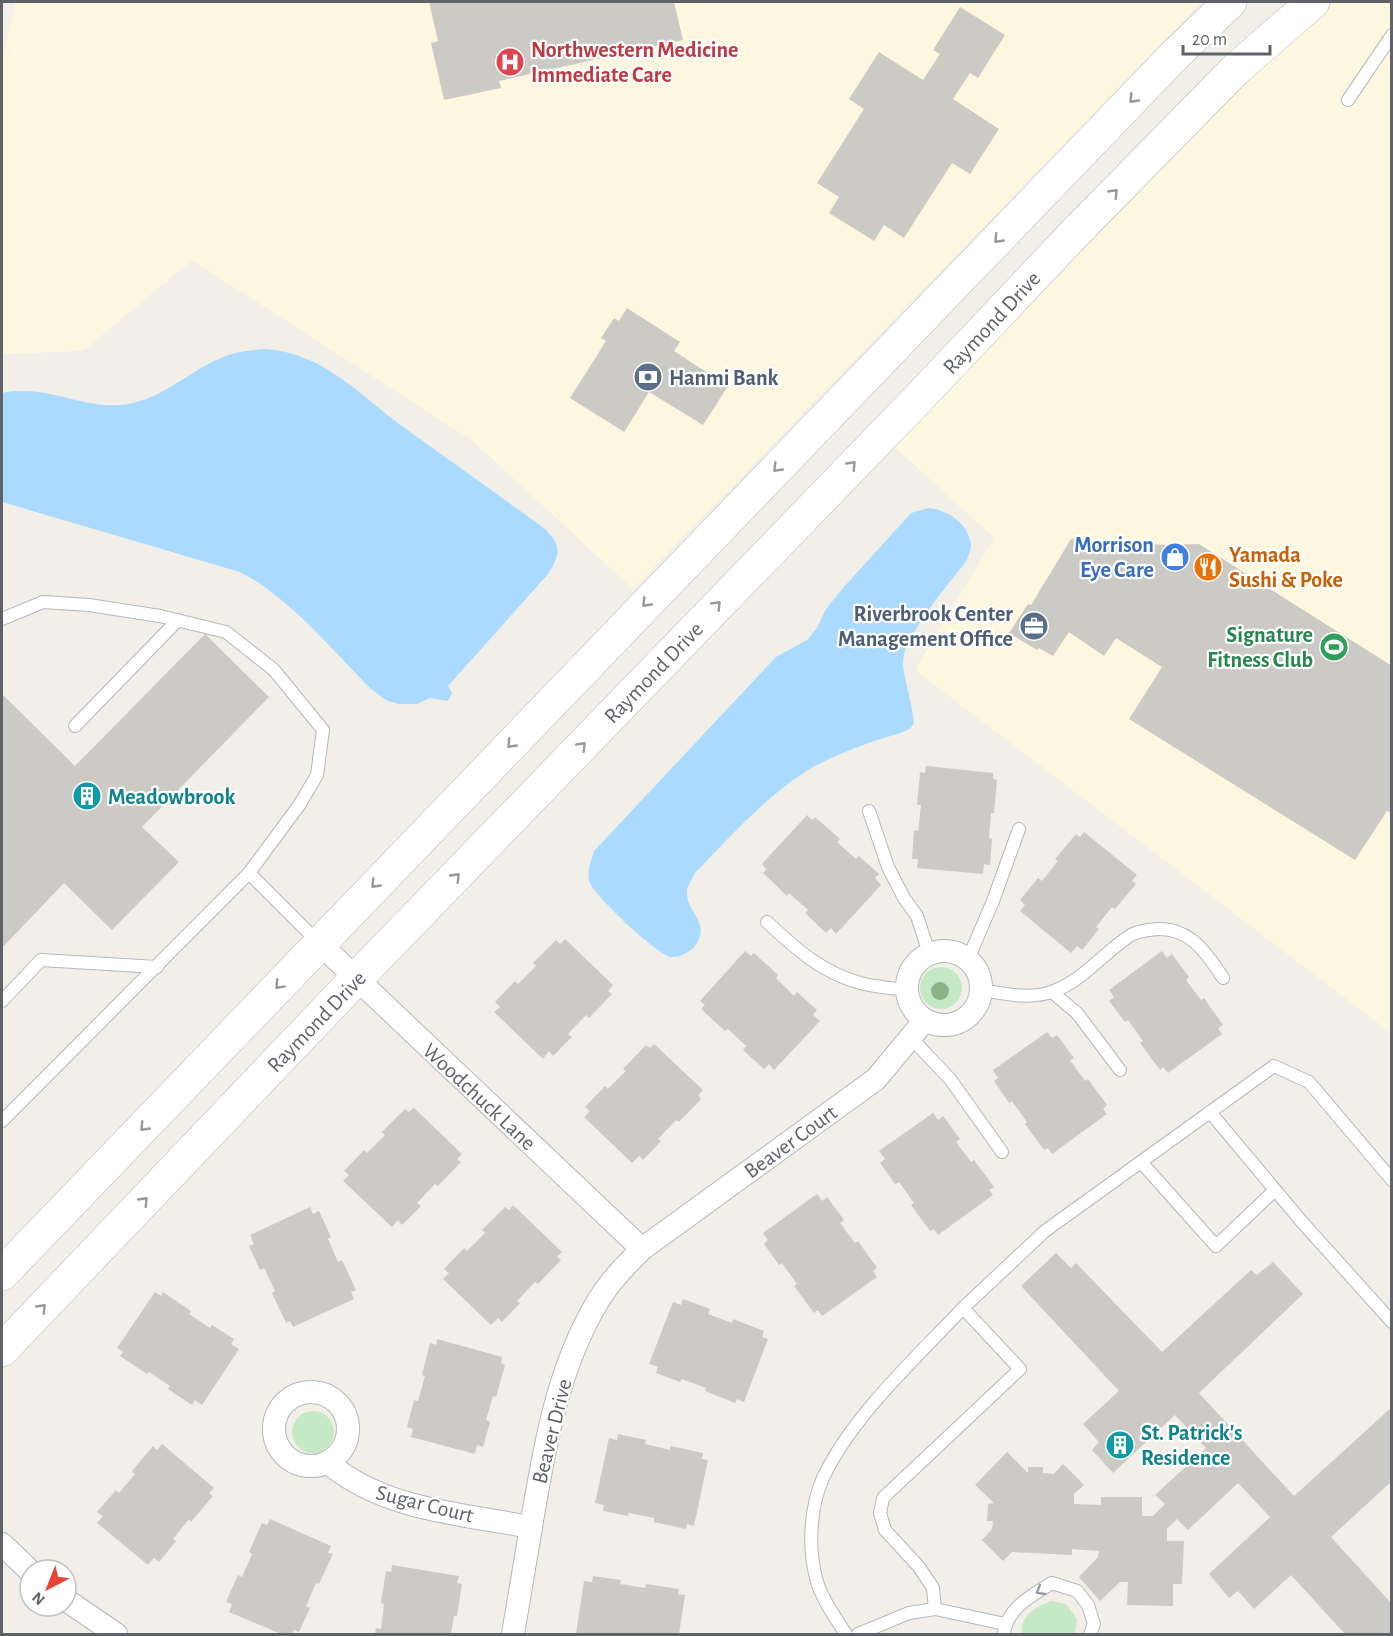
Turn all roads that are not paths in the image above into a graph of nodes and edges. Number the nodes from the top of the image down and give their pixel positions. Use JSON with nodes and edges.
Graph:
{"nodes":[{"id":1,"x":1230,"y":2,"type":"edge"},
{"id":2,"x":1313,"y":2,"type":"edge"},
{"id":3,"x":1392,"y":35,"type":"edge"},
{"id":4,"x":1348,"y":100,"type":"dead end"},
{"id":5,"x":2,"y":619,"type":"edge"},
{"id":6,"x":178,"y":620,"type":"junction"},
{"id":7,"x":75,"y":726,"type":"dead end"},
{"id":8,"x":869,"y":811,"type":"dead end"},
{"id":9,"x":1019,"y":829,"type":"dead end"},
{"id":10,"x":249,"y":873,"type":"junction"},
{"id":11,"x":767,"y":922,"type":"dead end"},
{"id":12,"x":319,"y":943,"type":"junction"},
{"id":13,"x":929,"y":953,"type":"junction"},
{"id":14,"x":968,"y":959,"type":"junction"},
{"id":15,"x":157,"y":967,"type":"junction"},
{"id":16,"x":1223,"y":978,"type":"dead end"},
{"id":17,"x":356,"y":979,"type":"junction"},
{"id":18,"x":907,"y":990,"type":"junction"},
{"id":19,"x":982,"y":990,"type":"junction"},
{"id":20,"x":1052,"y":992,"type":"junction"},
{"id":21,"x":2,"y":1001,"type":"edge"},
{"id":22,"x":918,"y":1029,"type":"junction"},
{"id":23,"x":1120,"y":1070,"type":"dead end"},
{"id":24,"x":1210,"y":1112,"type":"junction"},
{"id":25,"x":2,"y":1121,"type":"edge"},
{"id":26,"x":1002,"y":1152,"type":"dead end"},
{"id":27,"x":1141,"y":1162,"type":"junction"},
{"id":28,"x":1392,"y":1180,"type":"edge"},
{"id":29,"x":1275,"y":1190,"type":"junction"},
{"id":30,"x":642,"y":1249,"type":"junction"},
{"id":31,"x":2,"y":1274,"type":"edge"},
{"id":32,"x":963,"y":1308,"type":"junction"},
{"id":33,"x":1392,"y":1322,"type":"edge"},
{"id":34,"x":2,"y":1350,"type":"edge"},
{"id":35,"x":327,"y":1462,"type":"dead end"},
{"id":36,"x":531,"y":1527,"type":"junction"},
{"id":37,"x":2,"y":1544,"type":"edge"},
{"id":38,"x":18,"y":1559,"type":"edge"},
{"id":39,"x":78,"y":1608,"type":"edge"},
{"id":40,"x":935,"y":1609,"type":"junction"},
{"id":41,"x":1005,"y":1629,"type":"edge"},
{"id":42,"x":116,"y":1635,"type":"edge"},
{"id":43,"x":513,"y":1635,"type":"edge"},
{"id":44,"x":846,"y":1635,"type":"edge"},
{"id":45,"x":858,"y":1635,"type":"edge"},
{"id":46,"x":1090,"y":1635,"type":"edge"}],
"edges":[{"from":1,"to":12,"type":"street","one_way":true},
{"from":17,"to":2,"type":"street","name":"Raymond Drive","one_way":true},
{"from":3,"to":4,"type":"lane"},
{"from":5,"to":6,"type":"lane"},
{"from":6,"to":7,"type":"lane"},
{"from":6,"to":10,"type":"lane"},
{"from":8,"to":13,"type":"lane"},
{"from":9,"to":14,"type":"lane"},
{"from":10,"to":12,"type":"lane"},
{"from":10,"to":15,"type":"lane"},
{"from":11,"to":18,"type":"lane"},
{"from":12,"to":17,"type":"street","name":"Woodchuck Lane"},
{"from":12,"to":31,"type":"street","one_way":true},
{"from":13,"to":14,"type":"street"},
{"from":13,"to":18,"type":"street"},
{"from":14,"to":19,"type":"street"},
{"from":15,"to":21,"type":"lane"},
{"from":15,"to":25,"type":"lane"},
{"from":16,"to":20,"type":"lane"},
{"from":17,"to":30,"type":"street","name":"Woodchuck Lane"},
{"from":34,"to":17,"type":"street","name":"Raymond Drive","one_way":true},
{"from":18,"to":22,"type":"street"},
{"from":19,"to":20,"type":"lane"},
{"from":19,"to":22,"type":"street"},
{"from":20,"to":23,"type":"lane"},
{"from":22,"to":26,"type":"lane"},
{"from":22,"to":30,"type":"street","name":"Beaver Court"},
{"from":24,"to":27,"type":"lane"},
{"from":24,"to":28,"type":"lane"},
{"from":24,"to":29,"type":"lane"},
{"from":27,"to":29,"type":"lane"},
{"from":27,"to":32,"type":"lane"},
{"from":29,"to":33,"type":"lane"},
{"from":30,"to":36,"type":"street","name":"Beaver Drive"},
{"from":32,"to":40,"type":"lane"},
{"from":32,"to":44,"type":"lane"},
{"from":35,"to":36,"type":"street","name":"Sugar Court"},
{"from":36,"to":43,"type":"street","name":"Beaver Drive"},
{"from":37,"to":38,"type":"street"},
{"from":39,"to":42,"type":"street"},
{"from":40,"to":41,"type":"lane"},
{"from":40,"to":45,"type":"lane"},
{"from":46,"to":41,"type":"lane","one_way":true}]}
